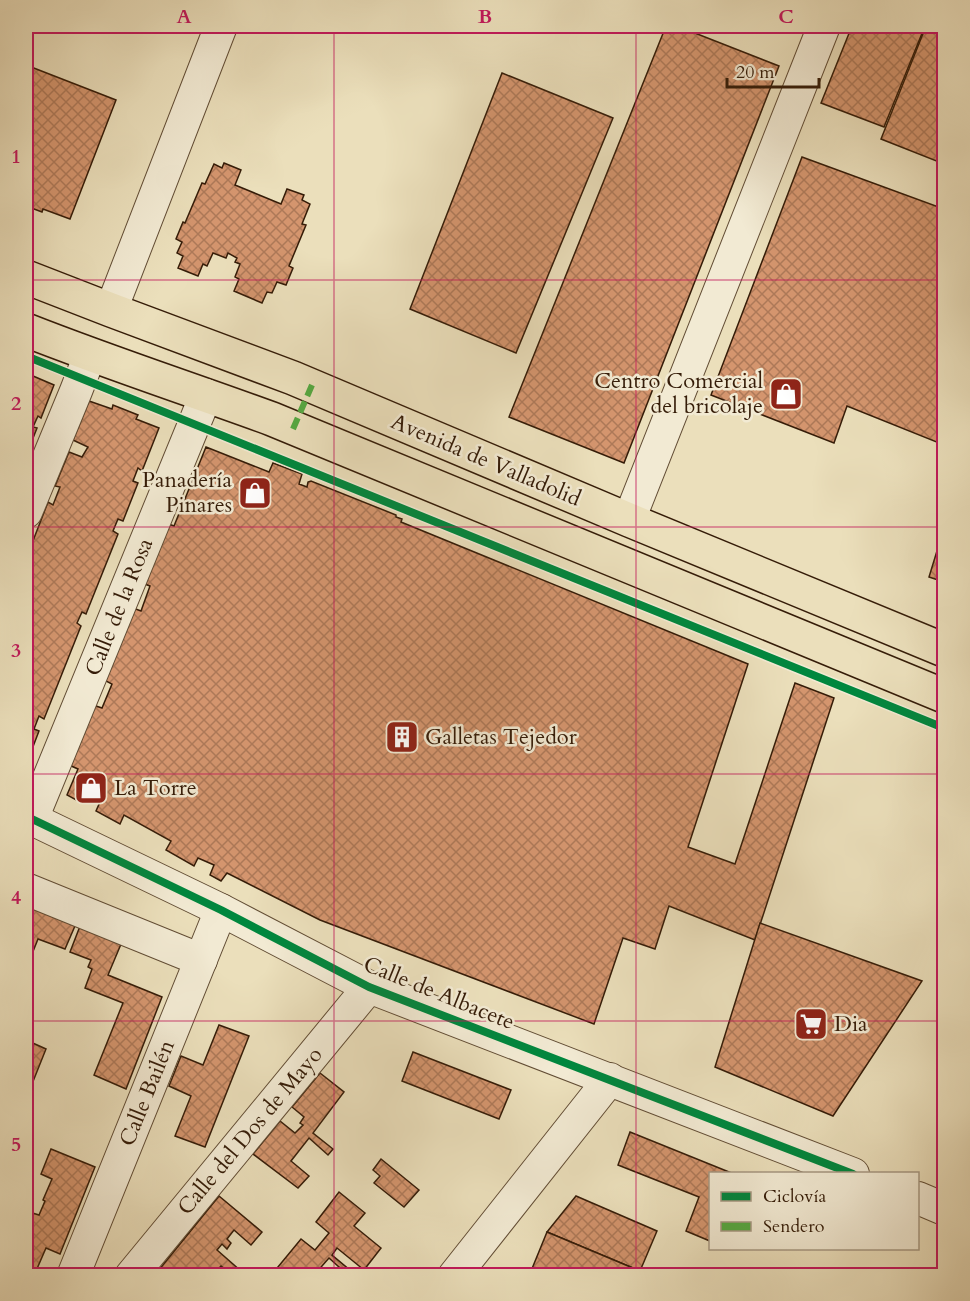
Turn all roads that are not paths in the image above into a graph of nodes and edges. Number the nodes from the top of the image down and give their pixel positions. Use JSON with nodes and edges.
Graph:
{"nodes":[{"id":1,"x":220,"y":26,"type":"edge"},
{"id":2,"x":824,"y":26,"type":"edge"},
{"id":3,"x":26,"y":277,"type":"edge"},
{"id":4,"x":111,"y":310,"type":"junction"},
{"id":5,"x":26,"y":330,"type":"edge"},
{"id":6,"x":90,"y":355,"type":"junction"},
{"id":7,"x":206,"y":395,"type":"junction"},
{"id":8,"x":26,"y":512,"type":"edge"},
{"id":9,"x":629,"y":520,"type":"junction"},
{"id":10,"x":945,"y":650,"type":"edge"},
{"id":11,"x":945,"y":696,"type":"edge"},
{"id":12,"x":29,"y":816,"type":"edge"},
{"id":13,"x":26,"y":890,"type":"edge"},
{"id":14,"x":221,"y":910,"type":"junction"},
{"id":15,"x":201,"y":960,"type":"junction"},
{"id":16,"x":369,"y":987,"type":"junction"},
{"id":17,"x":610,"y":1079,"type":"junction"},
{"id":18,"x":850,"y":1172,"type":"edge"},
{"id":19,"x":919,"y":1198,"type":"edge"},
{"id":20,"x":945,"y":1209,"type":"edge"},
{"id":21,"x":73,"y":1275,"type":"edge"},
{"id":22,"x":131,"y":1275,"type":"edge"},
{"id":23,"x":454,"y":1275,"type":"edge"}],
"edges":[{"from":1,"to":4,"type":"street"},
{"from":2,"to":9,"type":"street"},
{"from":3,"to":4,"type":"main road","name":"Avenida de Valladolid"},
{"from":4,"to":9,"type":"main road","name":"Avenida de Valladolid"},
{"from":5,"to":6,"type":"main road","name":"Avenida de Valladolid"},
{"from":6,"to":7,"type":"main road","name":"Avenida de Valladolid"},
{"from":6,"to":8,"type":"street"},
{"from":7,"to":11,"type":"main road","name":"Avenida de Valladolid"},
{"from":7,"to":12,"type":"street","name":"Calle de la Rosa"},
{"from":9,"to":10,"type":"main road","name":"Avenida de Valladolid"},
{"from":12,"to":14,"type":"street","name":"Calle de Albacete"},
{"from":13,"to":15,"type":"street"},
{"from":14,"to":15,"type":"street","name":"Calle Bailén"},
{"from":14,"to":16,"type":"street","name":"Calle de Albacete"},
{"from":15,"to":21,"type":"street","name":"Calle Bailén"},
{"from":16,"to":17,"type":"street","name":"Calle de Albacete"},
{"from":16,"to":22,"type":"street","name":"Calle del Dos de Mayo"},
{"from":17,"to":18,"type":"street","name":"Calle de Albacete"},
{"from":17,"to":23,"type":"street"},
{"from":19,"to":20,"type":"street"}]}
